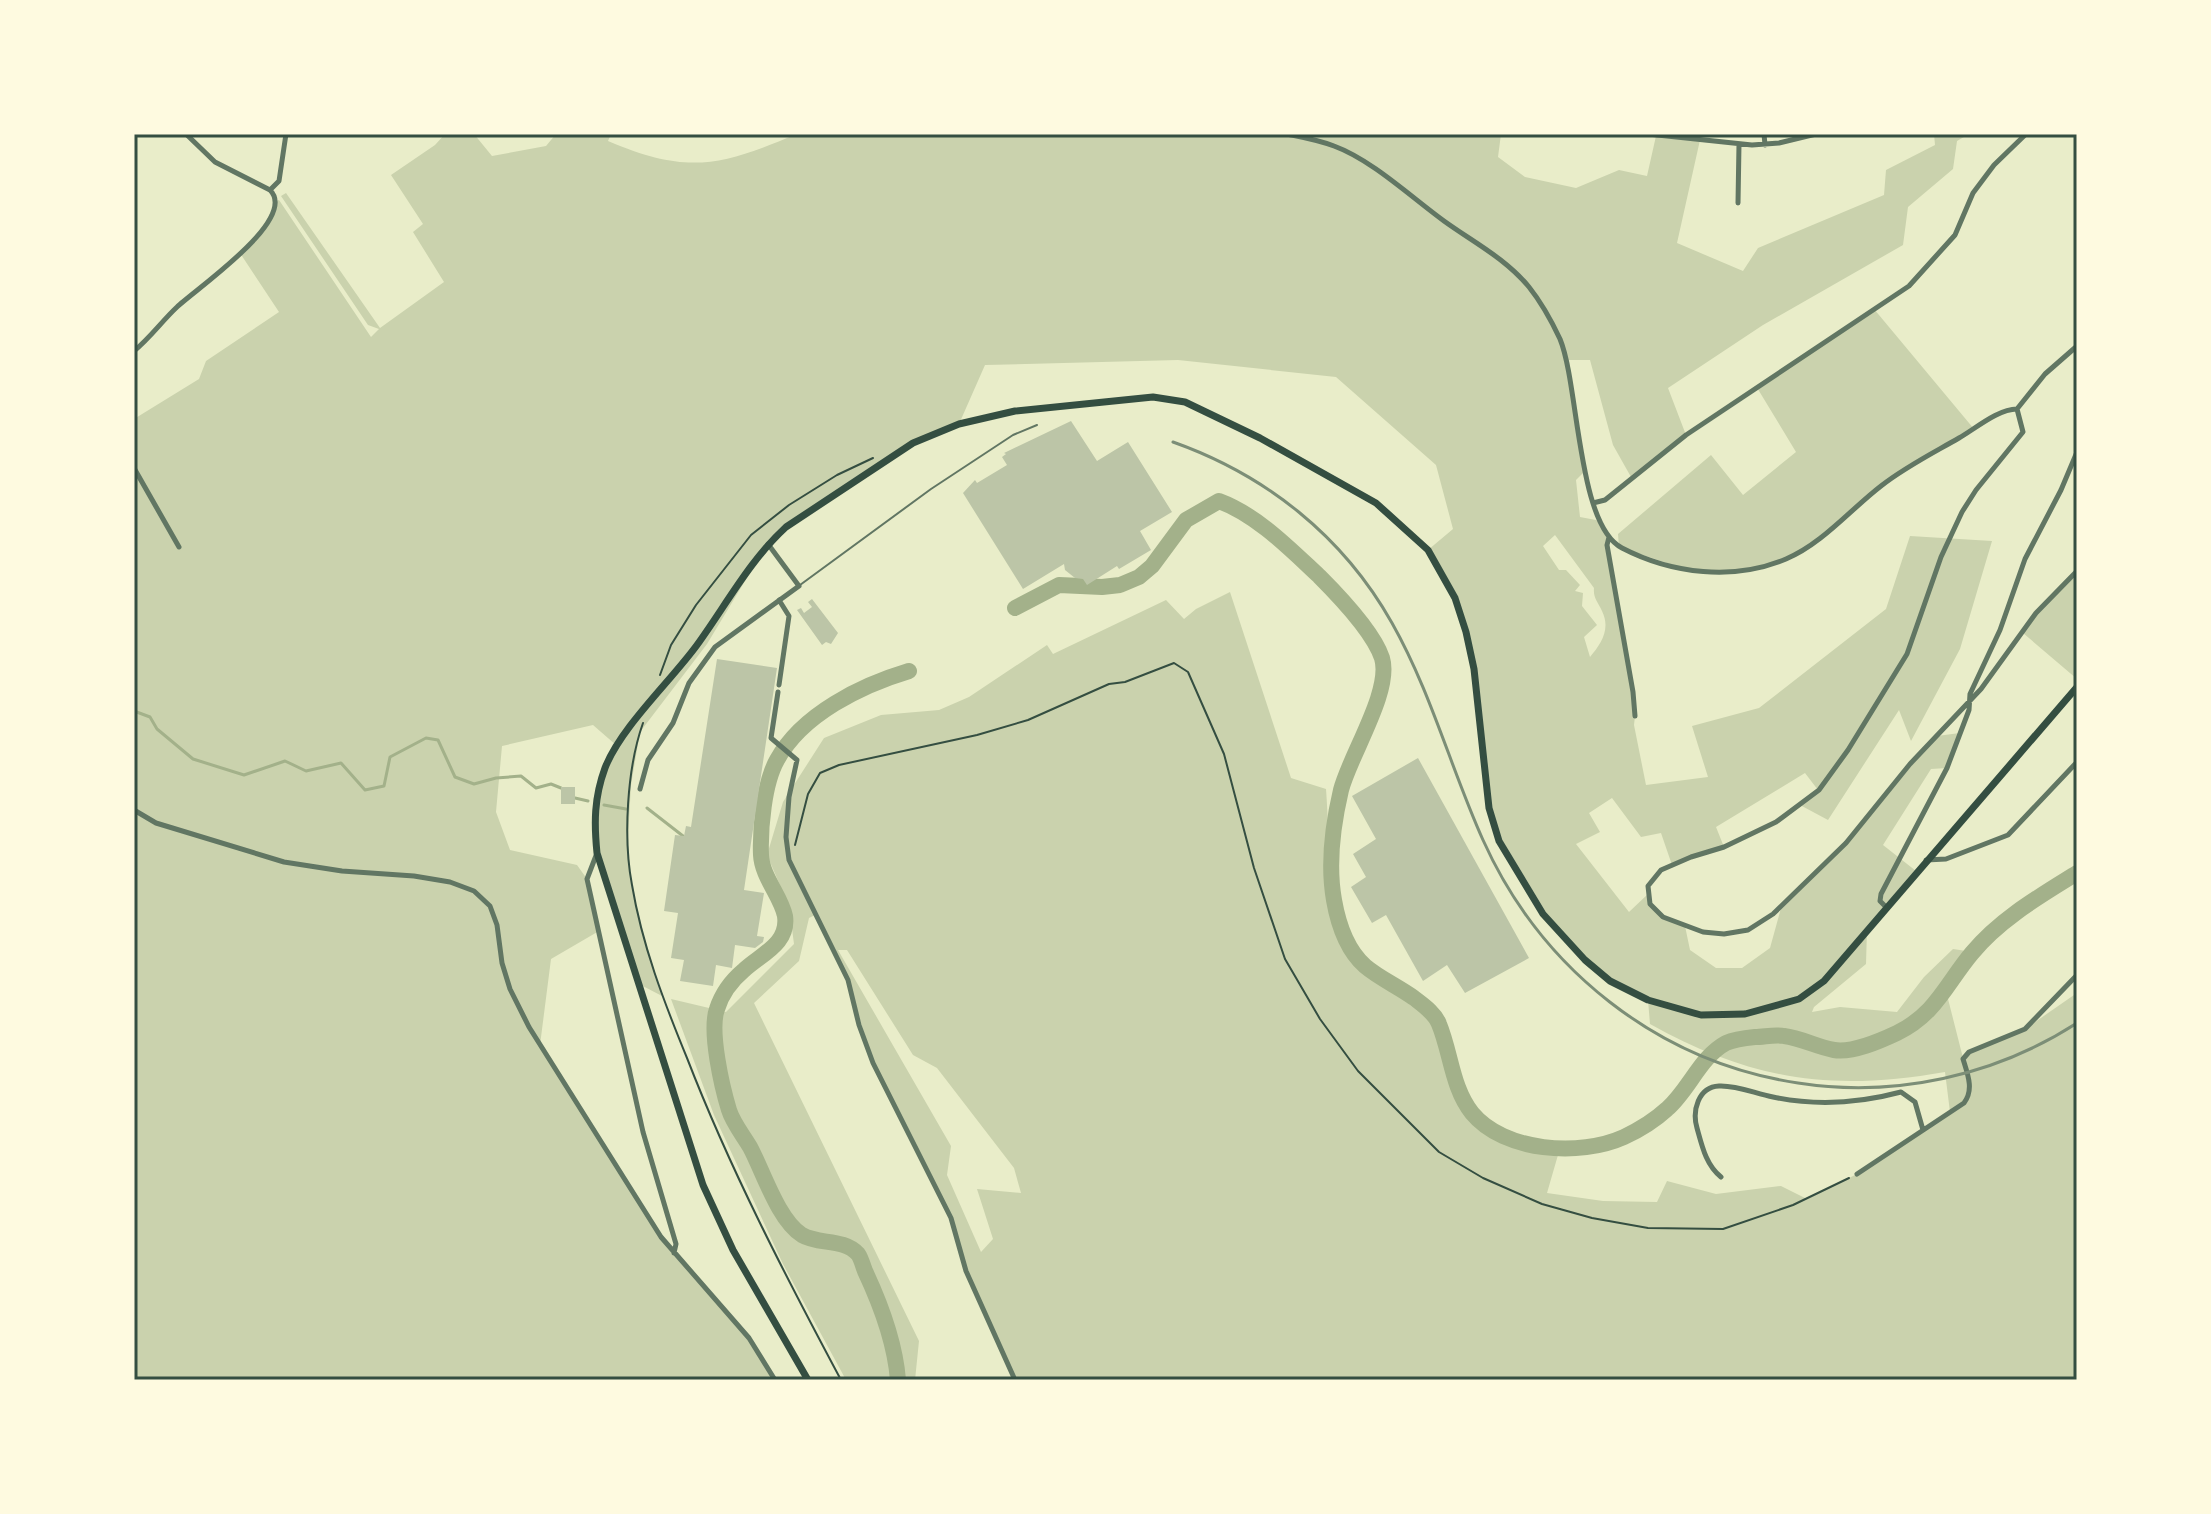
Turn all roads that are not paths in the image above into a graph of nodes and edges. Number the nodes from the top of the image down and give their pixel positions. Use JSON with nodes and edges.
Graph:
{"nodes":[{"id":1,"x":186,"y":134,"type":"edge"},
{"id":2,"x":286,"y":134,"type":"edge"},
{"id":3,"x":1287,"y":134,"type":"edge"},
{"id":4,"x":1648,"y":134,"type":"edge"},
{"id":5,"x":1764,"y":134,"type":"edge"},
{"id":6,"x":1816,"y":134,"type":"edge"},
{"id":7,"x":2026,"y":134,"type":"edge"},
{"id":8,"x":1665,"y":136,"type":"edge"},
{"id":9,"x":1739,"y":144,"type":"junction"},
{"id":10,"x":1765,"y":145,"type":"junction"},
{"id":11,"x":270,"y":190,"type":"junction"},
{"id":12,"x":1738,"y":203,"type":"dead end"},
{"id":13,"x":2077,"y":346,"type":"edge"},
{"id":14,"x":134,"y":351,"type":"edge"},
{"id":15,"x":2017,"y":409,"type":"junction"},
{"id":16,"x":1037,"y":425,"type":"dead end"},
{"id":17,"x":2077,"y":452,"type":"edge"},
{"id":18,"x":134,"y":468,"type":"edge"},
{"id":19,"x":1593,"y":503,"type":"junction"},
{"id":20,"x":1609,"y":537,"type":"junction"},
{"id":21,"x":768,"y":543,"type":"junction"},
{"id":22,"x":179,"y":547,"type":"dead end"},
{"id":23,"x":2077,"y":571,"type":"edge"},
{"id":24,"x":799,"y":586,"type":"junction"},
{"id":25,"x":779,"y":600,"type":"junction"},
{"id":26,"x":2077,"y":687,"type":"edge"},
{"id":27,"x":1970,"y":699,"type":"junction"},
{"id":28,"x":1635,"y":716,"type":"dead end"},
{"id":29,"x":2077,"y":762,"type":"edge"},
{"id":30,"x":640,"y":789,"type":"dead end"},
{"id":31,"x":134,"y":810,"type":"edge"},
{"id":32,"x":597,"y":853,"type":"junction"},
{"id":33,"x":1925,"y":860,"type":"junction"},
{"id":34,"x":1886,"y":907,"type":"junction"},
{"id":35,"x":2077,"y":975,"type":"edge"},
{"id":36,"x":1923,"y":1130,"type":"junction"},
{"id":37,"x":1857,"y":1174,"type":"road end"},
{"id":38,"x":1721,"y":1177,"type":"dead end"},
{"id":39,"x":673,"y":1254,"type":"junction"},
{"id":40,"x":775,"y":1380,"type":"edge"},
{"id":41,"x":808,"y":1380,"type":"edge"},
{"id":42,"x":1015,"y":1380,"type":"edge"}],
"edges":[{"from":1,"to":11,"type":"street"},
{"from":2,"to":11,"type":"street"},
{"from":3,"to":19,"type":"street"},
{"from":4,"to":8,"type":"street"},
{"from":5,"to":10,"type":"street"},
{"from":6,"to":10,"type":"street"},
{"from":7,"to":19,"type":"street"},
{"from":8,"to":9,"type":"street"},
{"from":9,"to":10,"type":"street"},
{"from":9,"to":12,"type":"street"},
{"from":11,"to":14,"type":"street"},
{"from":13,"to":15,"type":"street"},
{"from":15,"to":20,"type":"street"},
{"from":15,"to":27,"type":"street"},
{"from":16,"to":24,"type":"lane"},
{"from":17,"to":27,"type":"street"},
{"from":18,"to":22,"type":"street"},
{"from":19,"to":20,"type":"street"},
{"from":20,"to":28,"type":"street"},
{"from":21,"to":24,"type":"street"},
{"from":21,"to":32,"type":"main road"},
{"from":21,"to":34,"type":"main road"},
{"from":23,"to":27,"type":"street"},
{"from":24,"to":25,"type":"street"},
{"from":25,"to":30,"type":"street"},
{"from":25,"to":42,"type":"street"},
{"from":26,"to":33,"type":"main road"},
{"from":27,"to":34,"type":"street"},
{"from":29,"to":33,"type":"street"},
{"from":31,"to":39,"type":"street"},
{"from":32,"to":39,"type":"street"},
{"from":32,"to":41,"type":"main road"},
{"from":33,"to":34,"type":"main road"},
{"from":35,"to":36,"type":"street"},
{"from":36,"to":37,"type":"street"},
{"from":36,"to":38,"type":"street"},
{"from":39,"to":40,"type":"street"}]}
